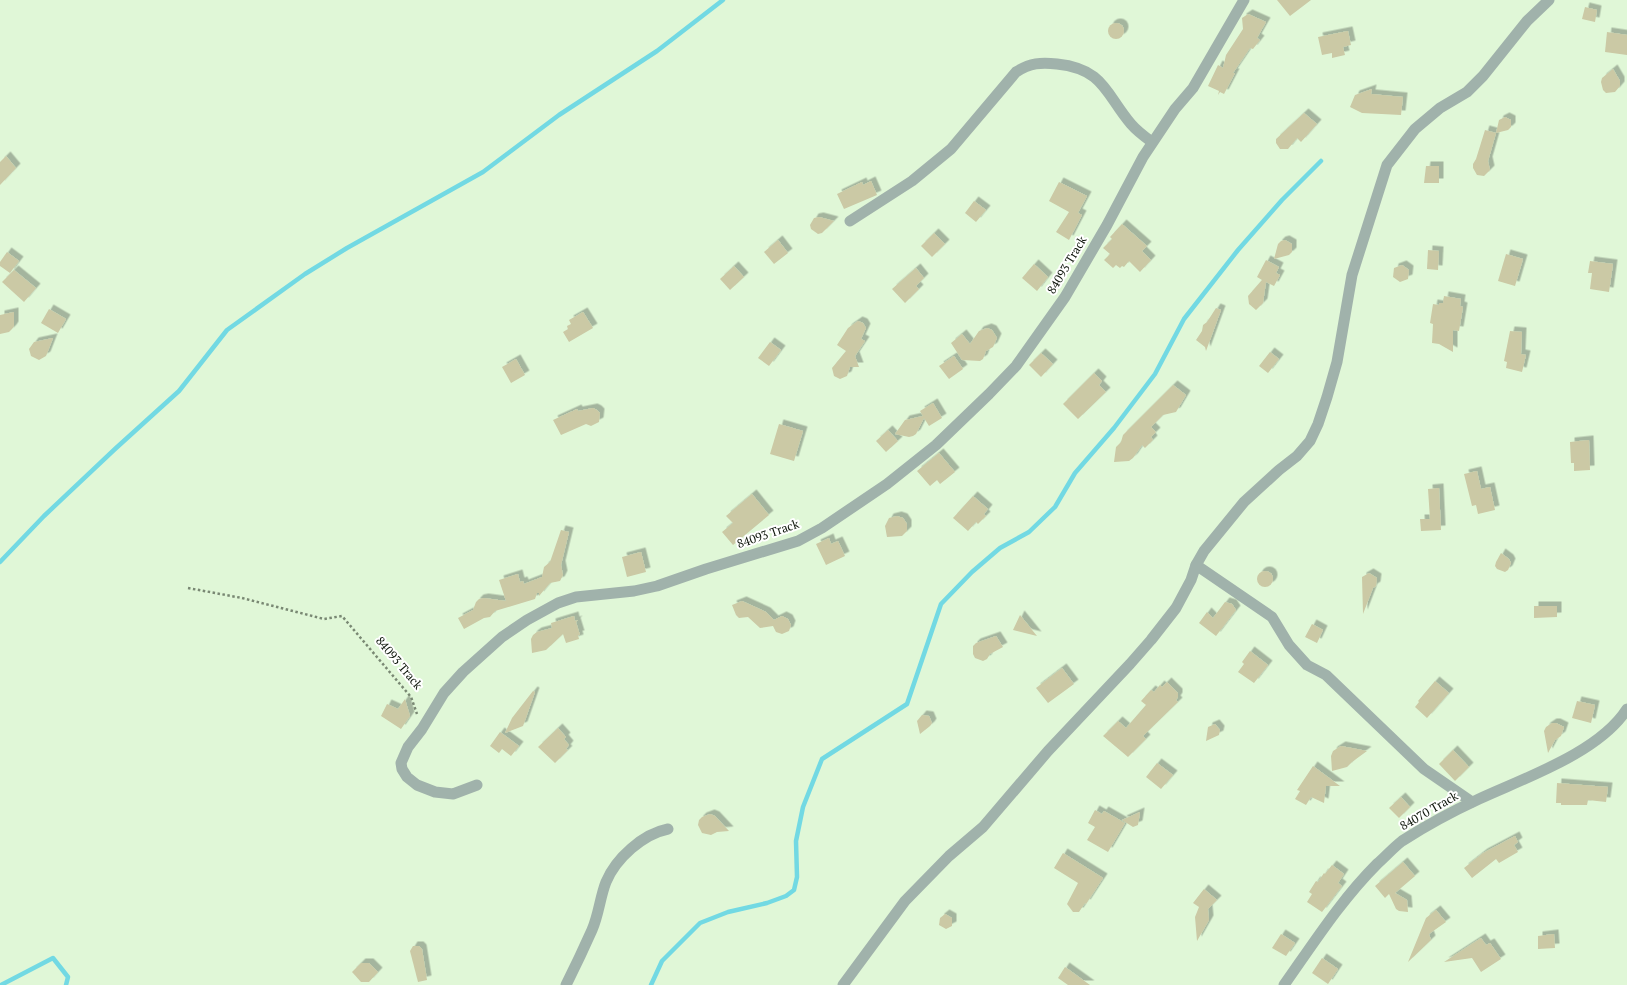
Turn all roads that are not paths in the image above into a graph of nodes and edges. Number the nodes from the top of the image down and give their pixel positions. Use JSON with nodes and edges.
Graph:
{"nodes":[{"id":1,"x":1244,"y":0,"type":"edge"},
{"id":2,"x":1549,"y":0,"type":"edge"},
{"id":3,"x":1152,"y":142,"type":"junction"},
{"id":4,"x":850,"y":221,"type":"dead end"},
{"id":5,"x":1196,"y":565,"type":"junction"},
{"id":6,"x":1627,"y":709,"type":"edge"},
{"id":7,"x":477,"y":785,"type":"dead end"},
{"id":8,"x":1472,"y":802,"type":"junction"},
{"id":9,"x":668,"y":829,"type":"dead end"},
{"id":10,"x":566,"y":985,"type":"edge"},
{"id":11,"x":843,"y":985,"type":"edge"},
{"id":12,"x":1284,"y":985,"type":"edge"}],
"edges":[{"from":1,"to":3,"type":"street","name":"84093 Track"},
{"from":2,"to":5,"type":"street"},
{"from":3,"to":4,"type":"street"},
{"from":3,"to":7,"type":"street","name":"84093 Track"},
{"from":5,"to":8,"type":"street"},
{"from":5,"to":11,"type":"street"},
{"from":6,"to":8,"type":"street","name":"84070 Track"},
{"from":8,"to":12,"type":"street","name":"84070 Track"},
{"from":9,"to":10,"type":"street"}]}
